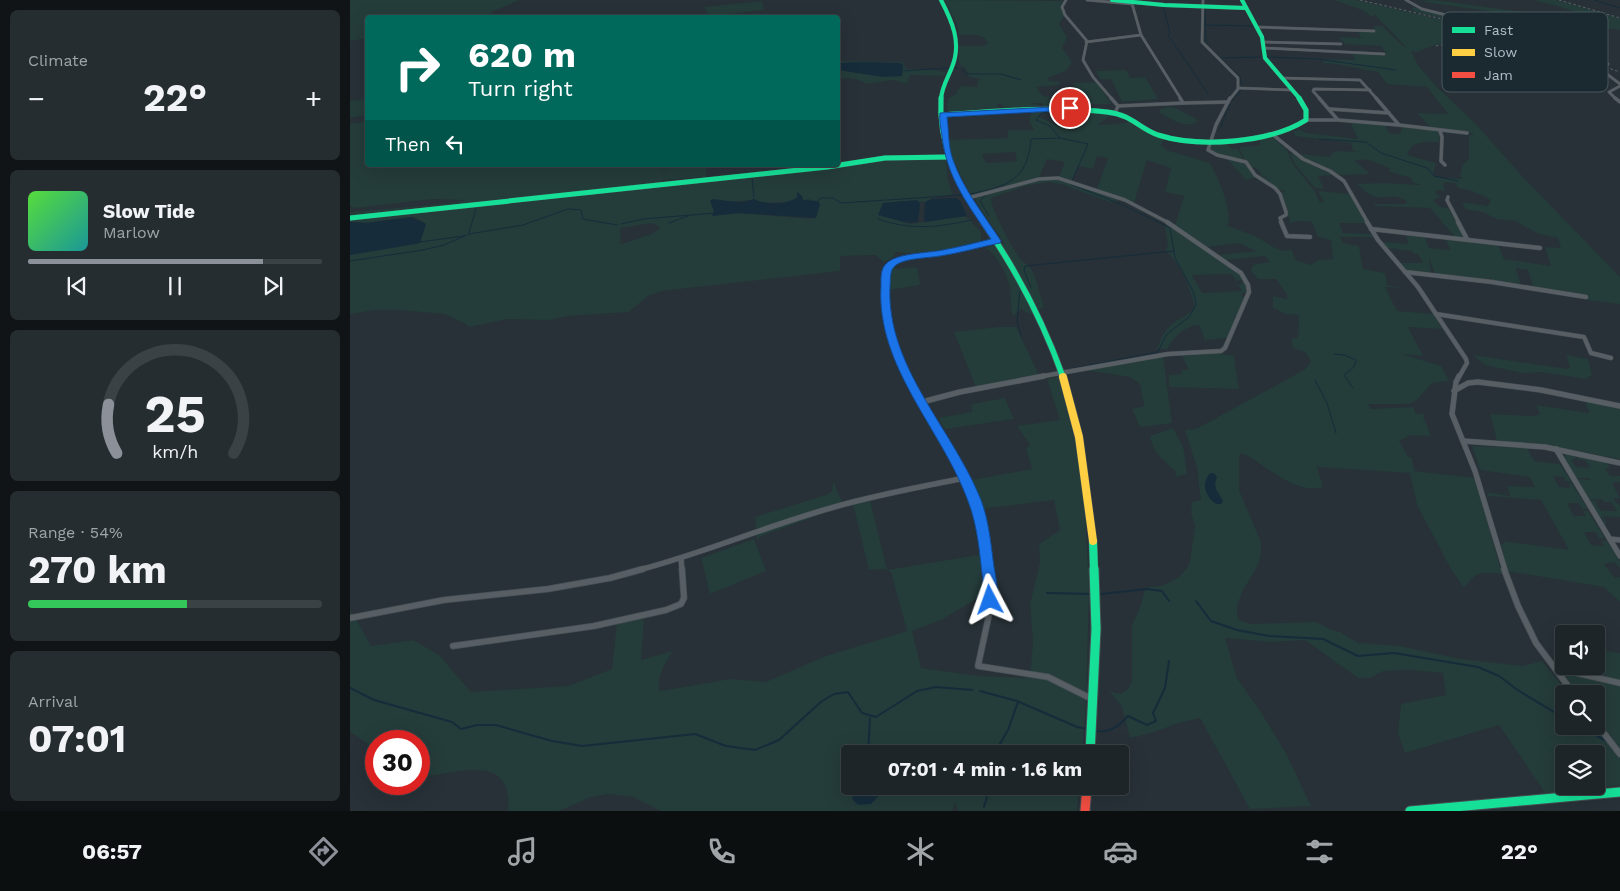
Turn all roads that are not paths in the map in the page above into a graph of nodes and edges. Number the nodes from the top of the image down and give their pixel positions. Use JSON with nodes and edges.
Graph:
{"nodes":[{"id":1,"x":941,"y":0,"type":"edge"},
{"id":2,"x":1066,"y":0,"type":"edge"},
{"id":3,"x":1087,"y":0,"type":"edge"},
{"id":4,"x":1112,"y":0,"type":"edge"},
{"id":5,"x":1242,"y":0,"type":"edge"},
{"id":6,"x":1406,"y":0,"type":"edge"},
{"id":7,"x":1131,"y":2,"type":"edge"},
{"id":8,"x":1203,"y":3,"type":"edge"},
{"id":9,"x":1246,"y":8,"type":"junction"},
{"id":10,"x":1442,"y":13,"type":"edge"},
{"id":11,"x":1256,"y":28,"type":"junction"},
{"id":12,"x":1374,"y":31,"type":"dead end"},
{"id":13,"x":1141,"y":35,"type":"junction"},
{"id":14,"x":1086,"y":42,"type":"junction"},
{"id":15,"x":1341,"y":44,"type":"dead end"},
{"id":16,"x":1263,"y":45,"type":"junction"},
{"id":17,"x":1384,"y":54,"type":"dead end"},
{"id":18,"x":1608,"y":75,"type":"edge"},
{"id":19,"x":1281,"y":78,"type":"junction"},
{"id":20,"x":1620,"y":85,"type":"edge"},
{"id":21,"x":1238,"y":88,"type":"junction"},
{"id":22,"x":1292,"y":90,"type":"junction"},
{"id":23,"x":1370,"y":90,"type":"junction"},
{"id":24,"x":1228,"y":102,"type":"junction"},
{"id":25,"x":1620,"y":102,"type":"edge"},
{"id":26,"x":1183,"y":103,"type":"junction"},
{"id":27,"x":1118,"y":106,"type":"junction"},
{"id":28,"x":1329,"y":109,"type":"junction"},
{"id":29,"x":1115,"y":113,"type":"junction"},
{"id":30,"x":1389,"y":113,"type":"junction"},
{"id":31,"x":943,"y":115,"type":"junction"},
{"id":32,"x":1306,"y":120,"type":"junction"},
{"id":33,"x":1338,"y":120,"type":"junction"},
{"id":34,"x":1399,"y":125,"type":"junction"},
{"id":35,"x":1440,"y":131,"type":"junction"},
{"id":36,"x":1467,"y":133,"type":"dead end"},
{"id":37,"x":1272,"y":134,"type":"junction"},
{"id":38,"x":1210,"y":140,"type":"junction"},
{"id":39,"x":948,"y":158,"type":"junction"},
{"id":40,"x":840,"y":165,"type":"edge"},
{"id":41,"x":1445,"y":165,"type":"dead end"},
{"id":42,"x":827,"y":167,"type":"edge"},
{"id":43,"x":1448,"y":197,"type":"dead end"},
{"id":44,"x":968,"y":198,"type":"junction"},
{"id":45,"x":350,"y":218,"type":"edge"},
{"id":46,"x":1371,"y":229,"type":"junction"},
{"id":47,"x":1310,"y":237,"type":"dead end"},
{"id":48,"x":1467,"y":239,"type":"junction"},
{"id":49,"x":997,"y":241,"type":"junction"},
{"id":50,"x":1540,"y":248,"type":"dead end"},
{"id":51,"x":1406,"y":272,"type":"junction"},
{"id":52,"x":1586,"y":297,"type":"dead end"},
{"id":53,"x":1436,"y":314,"type":"junction"},
{"id":54,"x":1610,"y":358,"type":"dead end"},
{"id":55,"x":1060,"y":373,"type":"junction"},
{"id":56,"x":1454,"y":390,"type":"junction"},
{"id":57,"x":922,"y":402,"type":"junction"},
{"id":58,"x":1620,"y":406,"type":"edge"},
{"id":59,"x":1464,"y":441,"type":"junction"},
{"id":60,"x":1556,"y":449,"type":"junction"},
{"id":61,"x":1620,"y":463,"type":"edge"},
{"id":62,"x":965,"y":478,"type":"junction"},
{"id":63,"x":1610,"y":539,"type":"junction"},
{"id":64,"x":1620,"y":540,"type":"edge"},
{"id":65,"x":1620,"y":556,"type":"edge"},
{"id":66,"x":681,"y":559,"type":"junction"},
{"id":67,"x":350,"y":618,"type":"edge"},
{"id":68,"x":453,"y":646,"type":"dead end"},
{"id":69,"x":1555,"y":668,"type":"edge"},
{"id":70,"x":1585,"y":675,"type":"edge"},
{"id":71,"x":1620,"y":683,"type":"edge"},
{"id":72,"x":1094,"y":700,"type":"junction"},
{"id":73,"x":1605,"y":734,"type":"edge"},
{"id":74,"x":1091,"y":745,"type":"edge"},
{"id":75,"x":1619,"y":752,"type":"edge"},
{"id":76,"x":1620,"y":792,"type":"edge"},
{"id":77,"x":1086,"y":795,"type":"edge"},
{"id":78,"x":1085,"y":811,"type":"edge"},
{"id":79,"x":1410,"y":811,"type":"edge"}],
"edges":[{"from":1,"to":31,"type":"street"},
{"from":2,"to":14,"type":"street"},
{"from":3,"to":7,"type":"street"},
{"from":4,"to":7,"type":"street"},
{"from":5,"to":9,"type":"street"},
{"from":6,"to":10,"type":"street"},
{"from":7,"to":8,"type":"street"},
{"from":7,"to":13,"type":"street"},
{"from":8,"to":9,"type":"street"},
{"from":8,"to":21,"type":"street"},
{"from":9,"to":11,"type":"street"},
{"from":11,"to":12,"type":"street"},
{"from":11,"to":16,"type":"street"},
{"from":13,"to":14,"type":"street"},
{"from":13,"to":26,"type":"street"},
{"from":14,"to":27,"type":"street"},
{"from":15,"to":16,"type":"street"},
{"from":16,"to":17,"type":"street"},
{"from":16,"to":19,"type":"street"},
{"from":18,"to":20,"type":"street"},
{"from":19,"to":22,"type":"street"},
{"from":19,"to":23,"type":"street"},
{"from":20,"to":25,"type":"street"},
{"from":21,"to":22,"type":"street"},
{"from":21,"to":24,"type":"street"},
{"from":22,"to":32,"type":"street"},
{"from":23,"to":28,"type":"street"},
{"from":23,"to":30,"type":"street"},
{"from":24,"to":26,"type":"street"},
{"from":24,"to":38,"type":"street"},
{"from":26,"to":27,"type":"street"},
{"from":27,"to":29,"type":"street"},
{"from":28,"to":30,"type":"street"},
{"from":28,"to":33,"type":"street"},
{"from":29,"to":31,"type":"street"},
{"from":29,"to":38,"type":"street"},
{"from":30,"to":34,"type":"street"},
{"from":31,"to":39,"type":"street"},
{"from":32,"to":33,"type":"street"},
{"from":32,"to":37,"type":"street"},
{"from":33,"to":34,"type":"street"},
{"from":34,"to":35,"type":"street"},
{"from":35,"to":36,"type":"street"},
{"from":35,"to":41,"type":"street"},
{"from":37,"to":38,"type":"street"},
{"from":37,"to":46,"type":"street"},
{"from":38,"to":47,"type":"street"},
{"from":39,"to":40,"type":"street"},
{"from":39,"to":44,"type":"street"},
{"from":42,"to":45,"type":"street"},
{"from":43,"to":48,"type":"street"},
{"from":44,"to":49,"type":"street"},
{"from":44,"to":55,"type":"street"},
{"from":46,"to":48,"type":"street"},
{"from":46,"to":51,"type":"street"},
{"from":48,"to":50,"type":"street"},
{"from":49,"to":55,"type":"street"},
{"from":49,"to":57,"type":"street"},
{"from":51,"to":52,"type":"street"},
{"from":51,"to":53,"type":"street"},
{"from":53,"to":54,"type":"street"},
{"from":53,"to":56,"type":"street"},
{"from":55,"to":57,"type":"street"},
{"from":55,"to":72,"type":"street"},
{"from":56,"to":58,"type":"street"},
{"from":56,"to":59,"type":"street"},
{"from":57,"to":62,"type":"street"},
{"from":59,"to":60,"type":"street"},
{"from":59,"to":69,"type":"street"},
{"from":60,"to":61,"type":"street"},
{"from":60,"to":63,"type":"street"},
{"from":62,"to":66,"type":"street"},
{"from":62,"to":72,"type":"street"},
{"from":63,"to":64,"type":"street"},
{"from":63,"to":65,"type":"street"},
{"from":66,"to":67,"type":"street"},
{"from":66,"to":68,"type":"street"},
{"from":70,"to":71,"type":"street"},
{"from":72,"to":74,"type":"street"},
{"from":73,"to":75,"type":"street"},
{"from":76,"to":79,"type":"street"},
{"from":77,"to":78,"type":"street"}]}
